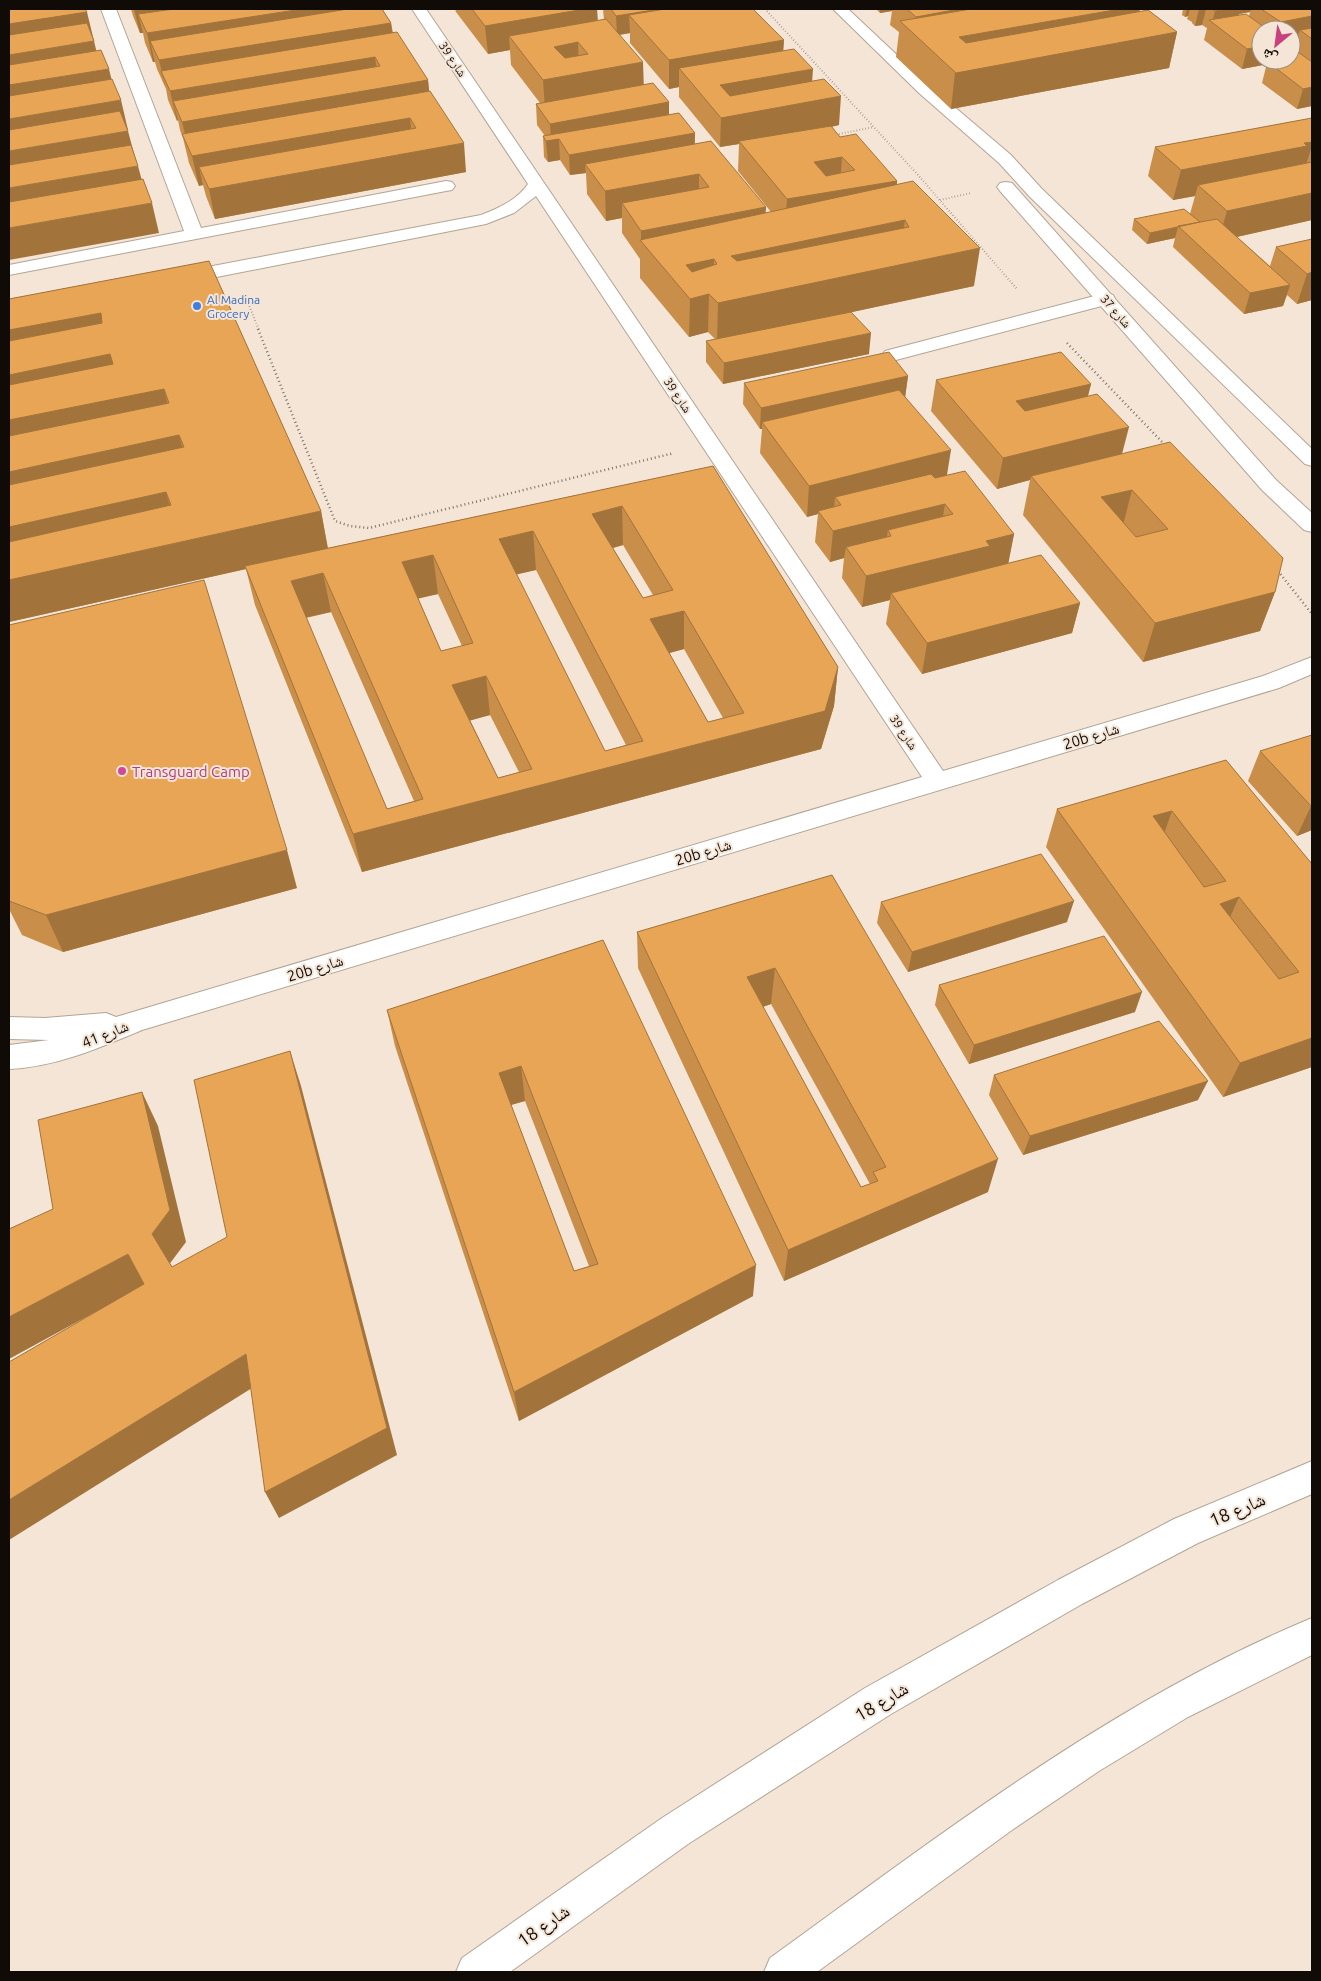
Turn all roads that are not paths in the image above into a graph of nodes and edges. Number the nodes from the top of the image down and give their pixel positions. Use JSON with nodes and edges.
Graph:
{"nodes":[{"id":1,"x":108,"y":9,"type":"edge"},
{"id":2,"x":419,"y":9,"type":"edge"},
{"id":3,"x":840,"y":9,"type":"edge"},
{"id":4,"x":925,"y":90,"type":"junction"},
{"id":5,"x":536,"y":184,"type":"junction"},
{"id":6,"x":446,"y":186,"type":"dead end"},
{"id":7,"x":195,"y":235,"type":"junction"},
{"id":8,"x":245,"y":249,"type":"junction"},
{"id":9,"x":9,"y":270,"type":"edge"},
{"id":10,"x":162,"y":282,"type":"edge"},
{"id":11,"x":1106,"y":299,"type":"junction"},
{"id":12,"x":892,"y":355,"type":"edge"},
{"id":13,"x":1312,"y":460,"type":"edge"},
{"id":14,"x":1312,"y":525,"type":"edge"},
{"id":15,"x":1312,"y":665,"type":"edge"},
{"id":16,"x":1312,"y":677,"type":"edge"},
{"id":17,"x":1271,"y":682,"type":"junction"},
{"id":18,"x":938,"y":782,"type":"junction"},
{"id":19,"x":135,"y":1021,"type":"junction"},
{"id":20,"x":9,"y":1028,"type":"edge"},
{"id":21,"x":9,"y":1057,"type":"edge"},
{"id":22,"x":1312,"y":1477,"type":"edge"},
{"id":23,"x":1312,"y":1636,"type":"edge"},
{"id":24,"x":476,"y":1972,"type":"edge"},
{"id":25,"x":784,"y":1972,"type":"edge"}],
"edges":[{"from":1,"to":7,"type":"street"},
{"from":2,"to":5,"type":"street","name":"شارع 39"},
{"from":3,"to":4,"type":"street","name":"شارع 37"},
{"from":4,"to":11,"type":"street","name":"شارع 37"},
{"from":4,"to":13,"type":"street","name":"شارع 37"},
{"from":5,"to":8,"type":"street"},
{"from":5,"to":18,"type":"street","name":"شارع 39"},
{"from":6,"to":8,"type":"street"},
{"from":7,"to":8,"type":"street"},
{"from":7,"to":9,"type":"street"},
{"from":8,"to":10,"type":"street"},
{"from":11,"to":12,"type":"street"},
{"from":11,"to":14,"type":"street","name":"شارع 37"},
{"from":15,"to":17,"type":"street","name":"20b شارع"},
{"from":16,"to":17,"type":"street","name":"20b شارع"},
{"from":17,"to":18,"type":"street","name":"20b شارع"},
{"from":18,"to":19,"type":"street","name":"20b شارع"},
{"from":19,"to":20,"type":"street","name":"شارع 41"},
{"from":19,"to":21,"type":"street","name":"شارع 41"},
{"from":22,"to":24,"type":"street","name":"شارع 18"},
{"from":23,"to":25,"type":"street"}]}
